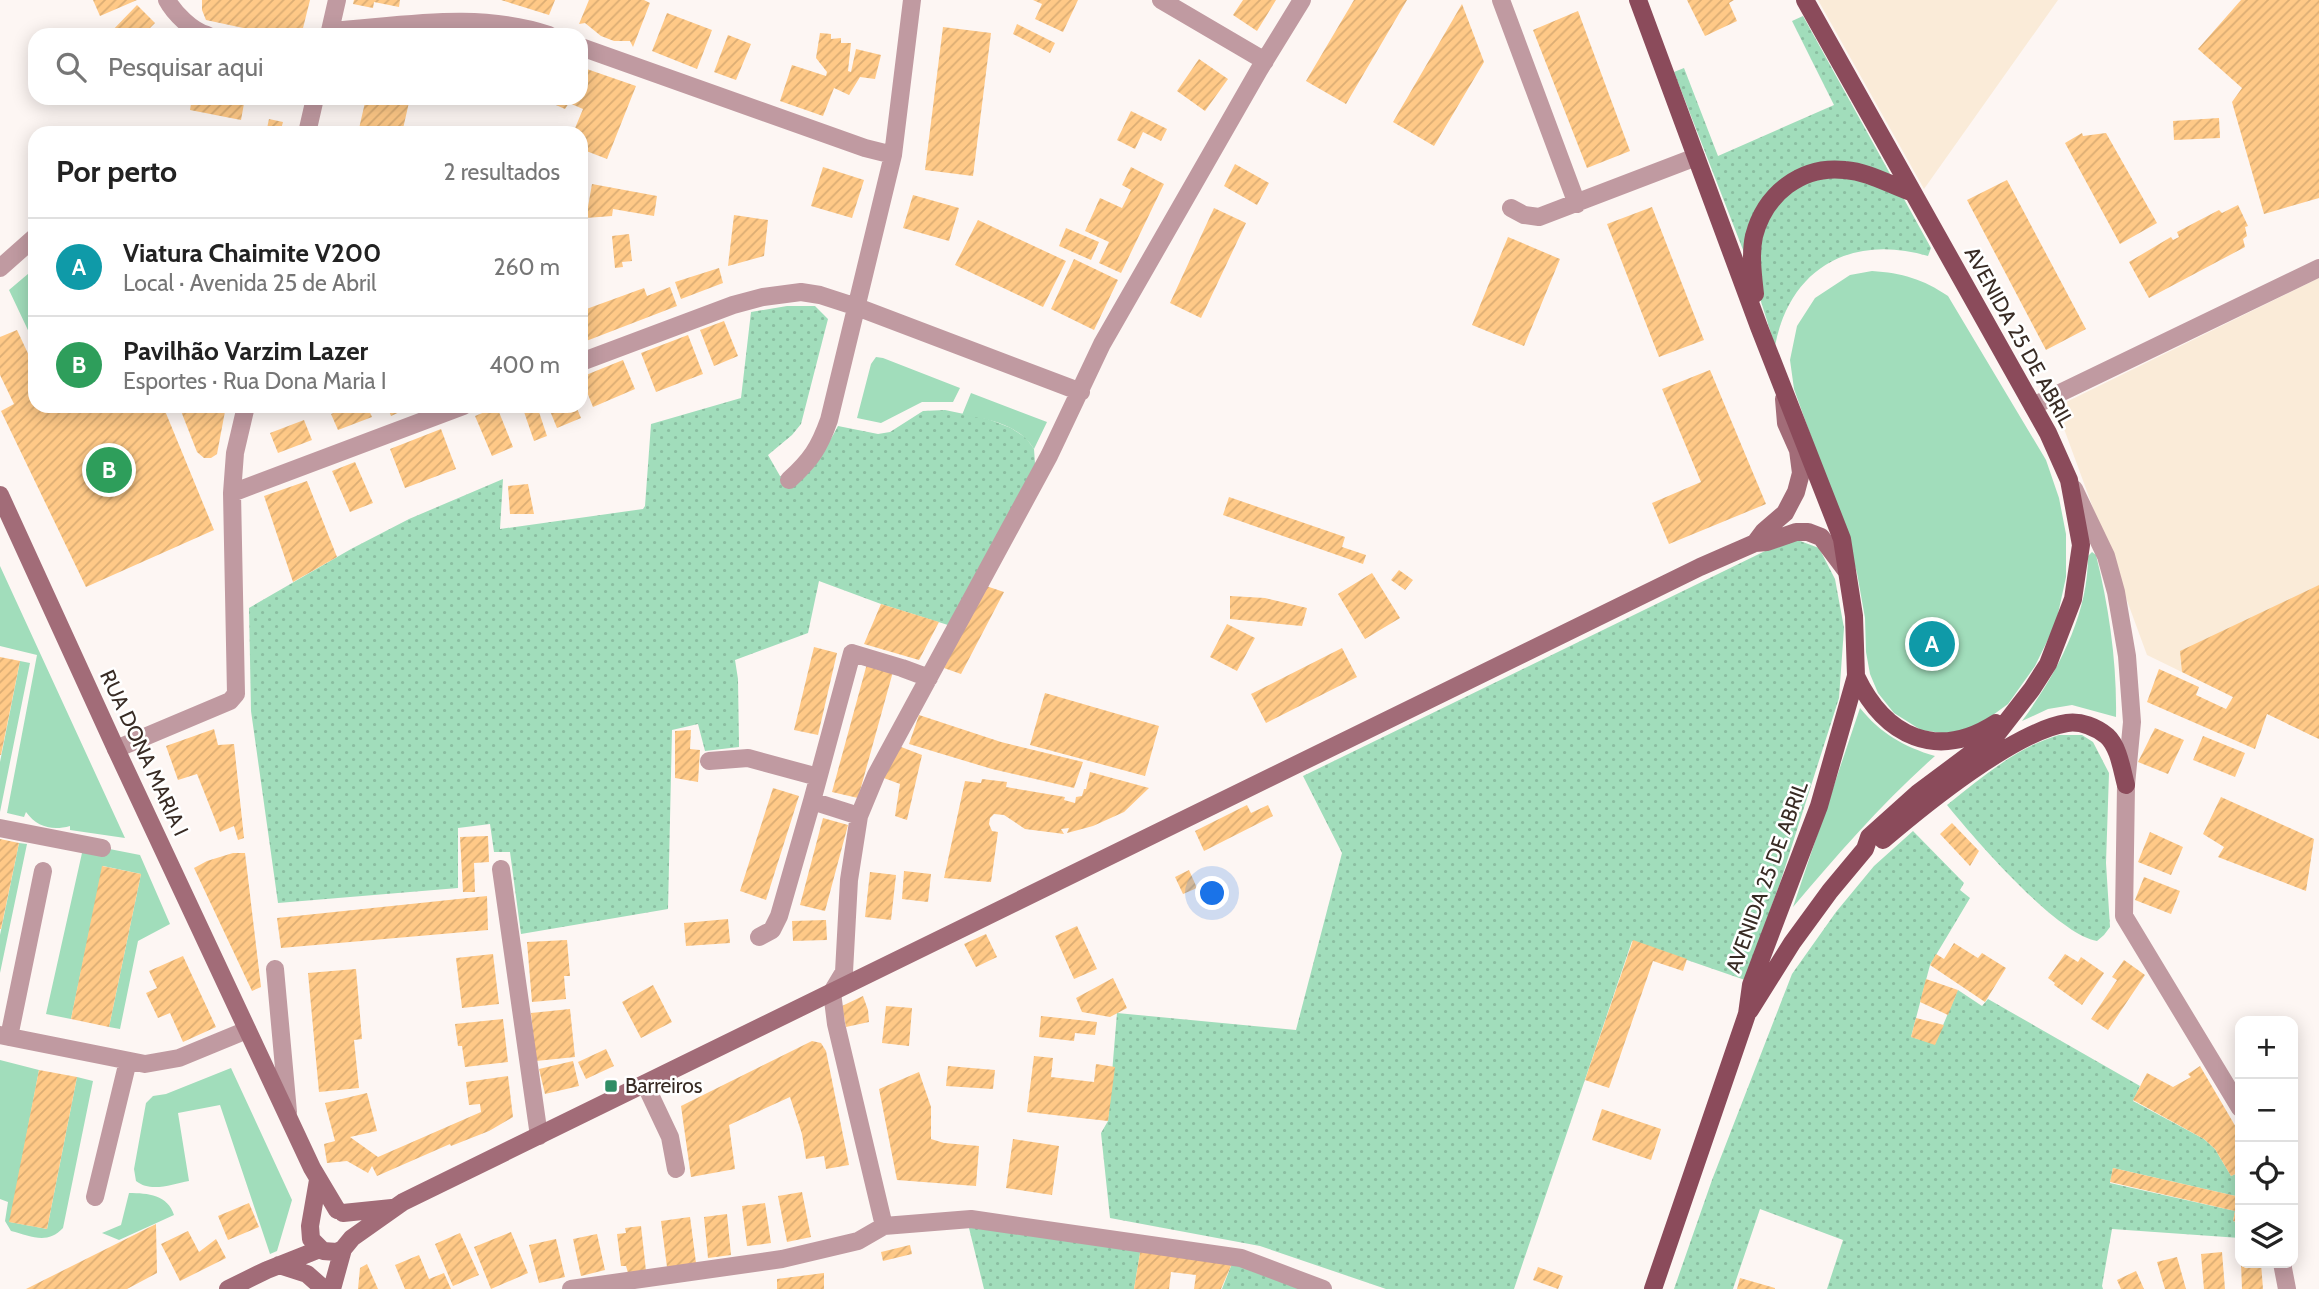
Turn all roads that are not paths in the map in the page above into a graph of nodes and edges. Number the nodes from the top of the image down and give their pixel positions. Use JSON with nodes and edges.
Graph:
{"nodes":[{"id":1,"x":167,"y":0,"type":"edge"},
{"id":2,"x":337,"y":0,"type":"edge"},
{"id":3,"x":912,"y":0,"type":"edge"},
{"id":4,"x":1161,"y":0,"type":"edge"},
{"id":5,"x":1302,"y":0,"type":"edge"},
{"id":6,"x":1501,"y":0,"type":"edge"},
{"id":7,"x":1638,"y":0,"type":"edge"},
{"id":8,"x":1805,"y":0,"type":"edge"},
{"id":9,"x":194,"y":28,"type":"edge"},
{"id":10,"x":330,"y":28,"type":"edge"},
{"id":11,"x":386,"y":28,"type":"edge"},
{"id":12,"x":526,"y":28,"type":"edge"},
{"id":13,"x":588,"y":49,"type":"edge"},
{"id":14,"x":1265,"y":61,"type":"junction"},
{"id":15,"x":313,"y":105,"type":"edge"},
{"id":16,"x":309,"y":126,"type":"edge"},
{"id":17,"x":893,"y":155,"type":"junction"},
{"id":18,"x":1696,"y":157,"type":"junction"},
{"id":19,"x":1911,"y":192,"type":"junction"},
{"id":20,"x":1577,"y":204,"type":"junction"},
{"id":21,"x":1511,"y":208,"type":"dead end"},
{"id":22,"x":28,"y":243,"type":"edge"},
{"id":23,"x":0,"y":268,"type":"edge"},
{"id":24,"x":2319,"y":268,"type":"edge"},
{"id":25,"x":857,"y":307,"type":"junction"},
{"id":26,"x":1759,"y":327,"type":"junction"},
{"id":27,"x":588,"y":359,"type":"edge"},
{"id":28,"x":1782,"y":381,"type":"junction"},
{"id":29,"x":1081,"y":392,"type":"junction"},
{"id":30,"x":2032,"y":406,"type":"junction"},
{"id":31,"x":244,"y":413,"type":"edge"},
{"id":32,"x":444,"y":413,"type":"edge"},
{"id":33,"x":789,"y":480,"type":"dead end"},
{"id":34,"x":2069,"y":480,"type":"junction"},
{"id":35,"x":232,"y":493,"type":"junction"},
{"id":36,"x":2,"y":504,"type":"edge"},
{"id":37,"x":1755,"y":543,"type":"junction"},
{"id":38,"x":1845,"y":569,"type":"junction"},
{"id":39,"x":1856,"y":676,"type":"junction"},
{"id":40,"x":929,"y":678,"type":"junction"},
{"id":41,"x":2013,"y":711,"type":"junction"},
{"id":42,"x":116,"y":749,"type":"junction"},
{"id":43,"x":709,"y":761,"type":"dead end"},
{"id":44,"x":818,"y":777,"type":"junction"},
{"id":45,"x":2126,"y":785,"type":"junction"},
{"id":46,"x":812,"y":802,"type":"junction"},
{"id":47,"x":859,"y":816,"type":"junction"},
{"id":48,"x":0,"y":828,"type":"edge"},
{"id":49,"x":102,"y":848,"type":"dead end"},
{"id":50,"x":1865,"y":849,"type":"junction"},
{"id":51,"x":501,"y":869,"type":"dead end"},
{"id":52,"x":43,"y":870,"type":"dead end"},
{"id":53,"x":759,"y":937,"type":"dead end"},
{"id":54,"x":275,"y":969,"type":"dead end"},
{"id":55,"x":832,"y":992,"type":"junction"},
{"id":56,"x":1747,"y":1014,"type":"junction"},
{"id":57,"x":247,"y":1030,"type":"junction"},
{"id":58,"x":5,"y":1036,"type":"edge"},
{"id":59,"x":128,"y":1061,"type":"junction"},
{"id":60,"x":645,"y":1084,"type":"junction"},
{"id":61,"x":2235,"y":1100,"type":"edge"},
{"id":62,"x":288,"y":1116,"type":"junction"},
{"id":63,"x":539,"y":1136,"type":"junction"},
{"id":64,"x":676,"y":1168,"type":"dead end"},
{"id":65,"x":318,"y":1180,"type":"junction"},
{"id":66,"x":95,"y":1197,"type":"dead end"},
{"id":67,"x":392,"y":1208,"type":"junction"},
{"id":68,"x":340,"y":1211,"type":"junction"},
{"id":69,"x":311,"y":1226,"type":"junction"},
{"id":70,"x":884,"y":1226,"type":"junction"},
{"id":71,"x":347,"y":1244,"type":"junction"},
{"id":72,"x":322,"y":1250,"type":"junction"},
{"id":73,"x":279,"y":1265,"type":"junction"},
{"id":74,"x":2283,"y":1268,"type":"edge"},
{"id":75,"x":228,"y":1289,"type":"edge"},
{"id":76,"x":328,"y":1289,"type":"edge"},
{"id":77,"x":571,"y":1289,"type":"edge"},
{"id":78,"x":1323,"y":1289,"type":"edge"},
{"id":79,"x":1653,"y":1289,"type":"edge"},
{"id":80,"x":2287,"y":1289,"type":"edge"}],
"edges":[{"from":1,"to":9,"type":"street"},
{"from":2,"to":10,"type":"street"},
{"from":3,"to":17,"type":"street"},
{"from":4,"to":14,"type":"street"},
{"from":5,"to":14,"type":"street"},
{"from":6,"to":20,"type":"street"},
{"from":7,"to":18,"type":"main road","name":"AVENIDA 25 DE ABRIL"},
{"from":8,"to":19,"type":"main road","name":"AVENIDA 25 DE ABRIL"},
{"from":11,"to":12,"type":"street"},
{"from":13,"to":17,"type":"street"},
{"from":14,"to":29,"type":"street"},
{"from":15,"to":16,"type":"street"},
{"from":17,"to":25,"type":"street"},
{"from":18,"to":20,"type":"street"},
{"from":18,"to":26,"type":"main road","name":"AVENIDA 25 DE ABRIL"},
{"from":19,"to":26,"type":"main road"},
{"from":19,"to":30,"type":"main road","name":"AVENIDA 25 DE ABRIL"},
{"from":20,"to":21,"type":"street"},
{"from":22,"to":23,"type":"street"},
{"from":24,"to":30,"type":"street"},
{"from":25,"to":27,"type":"street"},
{"from":25,"to":29,"type":"street"},
{"from":25,"to":33,"type":"street"},
{"from":26,"to":28,"type":"main road","name":"AVENIDA 25 DE ABRIL"},
{"from":28,"to":37,"type":"main road"},
{"from":28,"to":38,"type":"main road","name":"AVENIDA 25 DE ABRIL"},
{"from":29,"to":40,"type":"street"},
{"from":30,"to":34,"type":"main road","name":"AVENIDA 25 DE ABRIL"},
{"from":31,"to":35,"type":"street"},
{"from":32,"to":35,"type":"street"},
{"from":34,"to":41,"type":"main road","name":"AVENIDA 25 DE ABRIL"},
{"from":34,"to":45,"type":"street"},
{"from":35,"to":42,"type":"street"},
{"from":36,"to":42,"type":"main road","name":"RUA DONA MARIA I"},
{"from":37,"to":38,"type":"main road"},
{"from":37,"to":55,"type":"main road"},
{"from":38,"to":39,"type":"main road","name":"AVENIDA 25 DE ABRIL"},
{"from":39,"to":41,"type":"main road","name":"AVENIDA 25 DE ABRIL"},
{"from":39,"to":56,"type":"main road","name":"AVENIDA 25 DE ABRIL"},
{"from":40,"to":44,"type":"street"},
{"from":40,"to":47,"type":"street"},
{"from":41,"to":50,"type":"main road","name":"AVENIDA 25 DE ABRIL"},
{"from":42,"to":57,"type":"main road","name":"RUA DONA MARIA I"},
{"from":43,"to":44,"type":"street"},
{"from":44,"to":46,"type":"street"},
{"from":45,"to":50,"type":"main road"},
{"from":45,"to":61,"type":"street"},
{"from":46,"to":47,"type":"street"},
{"from":46,"to":53,"type":"street"},
{"from":47,"to":55,"type":"street"},
{"from":48,"to":49,"type":"street"},
{"from":50,"to":56,"type":"main road","name":"AVENIDA 25 DE ABRIL"},
{"from":51,"to":63,"type":"street"},
{"from":52,"to":58,"type":"street"},
{"from":54,"to":62,"type":"street"},
{"from":55,"to":60,"type":"main road"},
{"from":55,"to":70,"type":"street"},
{"from":56,"to":79,"type":"main road","name":"AVENIDA 25 DE ABRIL"},
{"from":57,"to":59,"type":"street"},
{"from":57,"to":62,"type":"main road","name":"RUA DONA MARIA I"},
{"from":58,"to":59,"type":"street"},
{"from":59,"to":66,"type":"street"},
{"from":60,"to":63,"type":"main road"},
{"from":60,"to":64,"type":"street"},
{"from":62,"to":65,"type":"main road","name":"RUA DONA MARIA I"},
{"from":63,"to":67,"type":"main road"},
{"from":65,"to":68,"type":"main road","name":"RUA DONA MARIA I"},
{"from":65,"to":69,"type":"main road"},
{"from":67,"to":68,"type":"main road"},
{"from":67,"to":71,"type":"main road"},
{"from":68,"to":69,"type":"main road"},
{"from":68,"to":71,"type":"main road"},
{"from":69,"to":72,"type":"main road"},
{"from":69,"to":73,"type":"main road"},
{"from":70,"to":77,"type":"street"},
{"from":70,"to":78,"type":"street"},
{"from":71,"to":72,"type":"main road"},
{"from":71,"to":76,"type":"main road"},
{"from":72,"to":73,"type":"main road"},
{"from":72,"to":76,"type":"main road"},
{"from":73,"to":75,"type":"main road"},
{"from":73,"to":76,"type":"main road"},
{"from":74,"to":80,"type":"street"}]}
